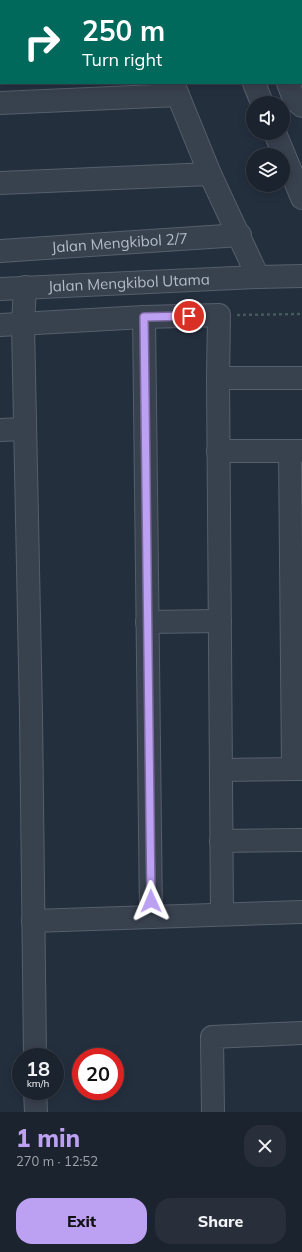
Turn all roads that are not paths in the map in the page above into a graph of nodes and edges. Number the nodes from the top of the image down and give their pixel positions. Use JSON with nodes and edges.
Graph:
{"nodes":[{"id":1,"x":254,"y":84,"type":"edge"},
{"id":2,"x":288,"y":84,"type":"edge"},
{"id":3,"x":176,"y":89,"type":"edge"},
{"id":4,"x":259,"y":96,"type":"edge"},
{"id":5,"x":0,"y":103,"type":"edge"},
{"id":6,"x":302,"y":106,"type":"edge"},
{"id":7,"x":278,"y":140,"type":"edge"},
{"id":8,"x":210,"y":174,"type":"junction"},
{"id":9,"x":0,"y":183,"type":"edge"},
{"id":10,"x":302,"y":198,"type":"edge"},
{"id":11,"x":240,"y":235,"type":"junction"},
{"id":12,"x":0,"y":251,"type":"edge"},
{"id":13,"x":302,"y":276,"type":"edge"},
{"id":14,"x":258,"y":277,"type":"junction"},
{"id":15,"x":25,"y":287,"type":"junction"},
{"id":16,"x":0,"y":289,"type":"edge"},
{"id":17,"x":144,"y":317,"type":"junction"},
{"id":18,"x":23,"y":324,"type":"junction"},
{"id":19,"x":0,"y":325,"type":"edge"},
{"id":20,"x":218,"y":378,"type":"junction"},
{"id":21,"x":302,"y":378,"type":"edge"},
{"id":22,"x":25,"y":429,"type":"junction"},
{"id":23,"x":0,"y":430,"type":"edge"},
{"id":24,"x":218,"y":451,"type":"junction"},
{"id":25,"x":296,"y":451,"type":"edge"},
{"id":26,"x":147,"y":622,"type":"junction"},
{"id":27,"x":220,"y":622,"type":"junction"},
{"id":28,"x":298,"y":769,"type":"edge"},
{"id":29,"x":221,"y":770,"type":"junction"},
{"id":30,"x":302,"y":840,"type":"edge"},
{"id":31,"x":222,"y":841,"type":"junction"},
{"id":32,"x":302,"y":912,"type":"edge"},
{"id":33,"x":222,"y":914,"type":"junction"},
{"id":34,"x":151,"y":917,"type":"junction"},
{"id":35,"x":32,"y":921,"type":"junction"},
{"id":36,"x":302,"y":1033,"type":"edge"},
{"id":37,"x":35,"y":1048,"type":"edge"},
{"id":38,"x":35,"y":1100,"type":"edge"},
{"id":39,"x":36,"y":1112,"type":"edge"},
{"id":40,"x":213,"y":1112,"type":"edge"}],
"edges":[{"from":1,"to":4,"type":"street"},
{"from":2,"to":6,"type":"street"},
{"from":3,"to":5,"type":"street"},
{"from":3,"to":8,"type":"street"},
{"from":7,"to":10,"type":"street"},
{"from":8,"to":9,"type":"street"},
{"from":8,"to":11,"type":"street"},
{"from":11,"to":12,"type":"street","name":"Jalan Mengkibol 2/7"},
{"from":11,"to":14,"type":"street"},
{"from":13,"to":14,"type":"street","name":"Jalan Mengkibol Utama"},
{"from":14,"to":15,"type":"street","name":"Jalan Mengkibol Utama"},
{"from":15,"to":16,"type":"street","name":"Jalan Mengkibol Utama"},
{"from":15,"to":18,"type":"street"},
{"from":17,"to":18,"type":"street"},
{"from":17,"to":20,"type":"street"},
{"from":17,"to":26,"type":"street"},
{"from":18,"to":19,"type":"street"},
{"from":18,"to":22,"type":"street"},
{"from":20,"to":21,"type":"street"},
{"from":20,"to":24,"type":"street"},
{"from":22,"to":23,"type":"street"},
{"from":22,"to":35,"type":"street"},
{"from":24,"to":25,"type":"street"},
{"from":24,"to":27,"type":"street"},
{"from":25,"to":28,"type":"street"},
{"from":26,"to":27,"type":"street"},
{"from":26,"to":34,"type":"street"},
{"from":27,"to":29,"type":"street"},
{"from":28,"to":29,"type":"street"},
{"from":29,"to":31,"type":"street"},
{"from":30,"to":31,"type":"street"},
{"from":31,"to":33,"type":"street"},
{"from":32,"to":33,"type":"street"},
{"from":33,"to":34,"type":"street"},
{"from":34,"to":35,"type":"street"},
{"from":35,"to":37,"type":"street"},
{"from":36,"to":40,"type":"street"},
{"from":38,"to":39,"type":"street"}]}
